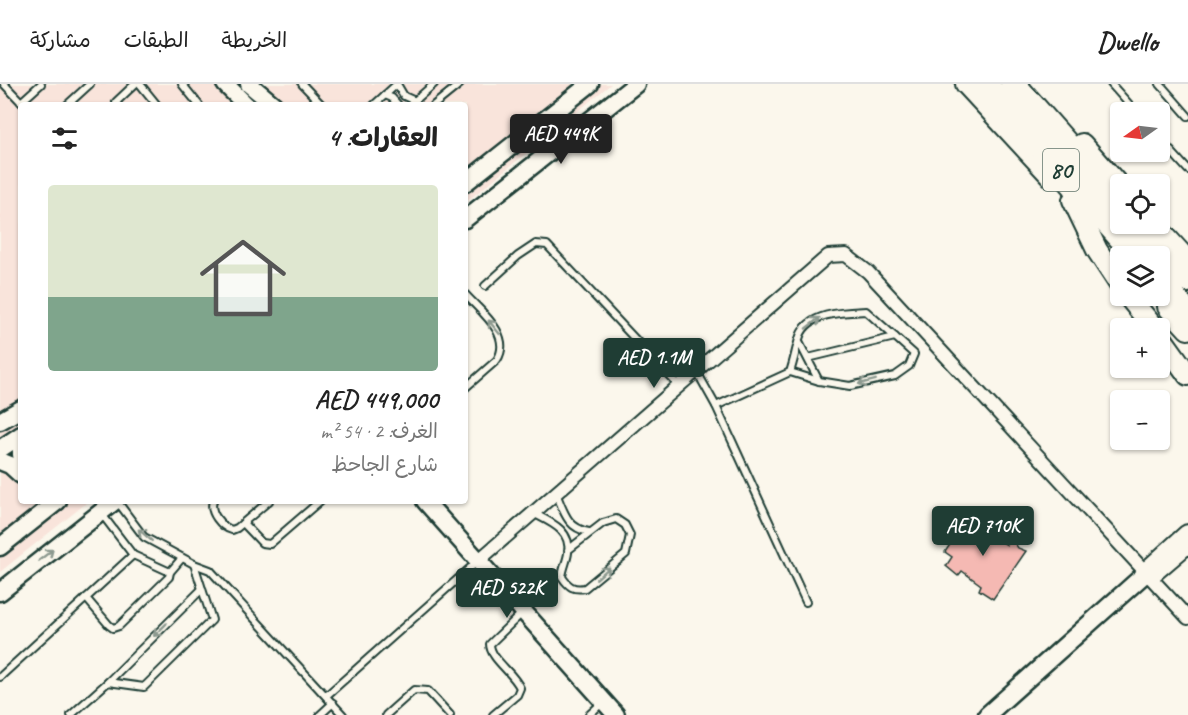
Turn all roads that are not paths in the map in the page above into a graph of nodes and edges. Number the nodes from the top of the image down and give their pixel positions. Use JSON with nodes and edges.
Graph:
{"nodes":[{"id":1,"x":4,"y":84,"type":"edge"},
{"id":2,"x":41,"y":84,"type":"edge"},
{"id":3,"x":90,"y":84,"type":"edge"},
{"id":4,"x":135,"y":84,"type":"edge"},
{"id":5,"x":140,"y":84,"type":"edge"},
{"id":6,"x":183,"y":84,"type":"edge"},
{"id":7,"x":225,"y":84,"type":"edge"},
{"id":8,"x":302,"y":84,"type":"edge"},
{"id":9,"x":397,"y":84,"type":"edge"},
{"id":10,"x":434,"y":84,"type":"edge"},
{"id":11,"x":460,"y":84,"type":"edge"},
{"id":12,"x":636,"y":84,"type":"edge"},
{"id":13,"x":966,"y":84,"type":"edge"},
{"id":14,"x":985,"y":84,"type":"edge"},
{"id":15,"x":1013,"y":84,"type":"edge"},
{"id":16,"x":1027,"y":84,"type":"edge"},
{"id":17,"x":1111,"y":84,"type":"edge"},
{"id":18,"x":1160,"y":84,"type":"edge"},
{"id":19,"x":254,"y":86,"type":"edge"},
{"id":20,"x":583,"y":86,"type":"edge"},
{"id":21,"x":385,"y":95,"type":"junction"},
{"id":22,"x":21,"y":102,"type":"edge"},
{"id":23,"x":23,"y":102,"type":"edge"},
{"id":24,"x":70,"y":102,"type":"edge"},
{"id":25,"x":116,"y":102,"type":"edge"},
{"id":26,"x":155,"y":102,"type":"edge"},
{"id":27,"x":198,"y":102,"type":"edge"},
{"id":28,"x":243,"y":102,"type":"edge"},
{"id":29,"x":271,"y":102,"type":"edge"},
{"id":30,"x":319,"y":102,"type":"edge"},
{"id":31,"x":377,"y":102,"type":"edge"},
{"id":32,"x":395,"y":102,"type":"edge"},
{"id":33,"x":412,"y":102,"type":"edge"},
{"id":34,"x":414,"y":102,"type":"edge"},
{"id":35,"x":438,"y":102,"type":"edge"},
{"id":36,"x":1127,"y":102,"type":"edge"},
{"id":37,"x":1188,"y":116,"type":"edge"},
{"id":38,"x":1170,"y":150,"type":"edge"},
{"id":39,"x":1188,"y":170,"type":"edge"},
{"id":40,"x":1110,"y":176,"type":"edge"},
{"id":41,"x":468,"y":181,"type":"edge"},
{"id":42,"x":1110,"y":194,"type":"edge"},
{"id":43,"x":1073,"y":200,"type":"junction"},
{"id":44,"x":468,"y":217,"type":"edge"},
{"id":45,"x":1146,"y":234,"type":"edge"},
{"id":46,"x":1163,"y":234,"type":"edge"},
{"id":47,"x":1114,"y":246,"type":"edge"},
{"id":48,"x":1128,"y":246,"type":"edge"},
{"id":49,"x":1188,"y":261,"type":"edge"},
{"id":50,"x":1110,"y":270,"type":"edge"},
{"id":51,"x":1188,"y":280,"type":"edge"},
{"id":52,"x":485,"y":286,"type":"dead end"},
{"id":53,"x":1170,"y":293,"type":"edge"},
{"id":54,"x":468,"y":297,"type":"edge"},
{"id":55,"x":1136,"y":306,"type":"edge"},
{"id":56,"x":1167,"y":306,"type":"edge"},
{"id":57,"x":1188,"y":314,"type":"edge"},
{"id":58,"x":1146,"y":318,"type":"edge"},
{"id":59,"x":1188,"y":329,"type":"edge"},
{"id":60,"x":895,"y":337,"type":"junction"},
{"id":61,"x":799,"y":341,"type":"junction"},
{"id":62,"x":1170,"y":350,"type":"edge"},
{"id":63,"x":808,"y":358,"type":"junction"},
{"id":64,"x":697,"y":372,"type":"junction"},
{"id":65,"x":790,"y":372,"type":"junction"},
{"id":66,"x":1188,"y":375,"type":"edge"},
{"id":67,"x":819,"y":381,"type":"junction"},
{"id":68,"x":468,"y":385,"type":"edge"},
{"id":69,"x":680,"y":386,"type":"junction"},
{"id":70,"x":716,"y":406,"type":"junction"},
{"id":71,"x":18,"y":411,"type":"edge"},
{"id":72,"x":0,"y":421,"type":"edge"},
{"id":73,"x":18,"y":437,"type":"edge"},
{"id":74,"x":0,"y":449,"type":"edge"},
{"id":75,"x":0,"y":461,"type":"edge"},
{"id":76,"x":18,"y":472,"type":"edge"},
{"id":77,"x":556,"y":494,"type":"junction"},
{"id":78,"x":32,"y":504,"type":"edge"},
{"id":79,"x":54,"y":504,"type":"edge"},
{"id":80,"x":112,"y":504,"type":"edge"},
{"id":81,"x":118,"y":504,"type":"edge"},
{"id":82,"x":213,"y":504,"type":"edge"},
{"id":83,"x":265,"y":504,"type":"edge"},
{"id":84,"x":317,"y":504,"type":"edge"},
{"id":85,"x":428,"y":504,"type":"edge"},
{"id":86,"x":100,"y":512,"type":"junction"},
{"id":87,"x":533,"y":513,"type":"junction"},
{"id":88,"x":243,"y":523,"type":"junction"},
{"id":89,"x":29,"y":524,"type":"junction"},
{"id":90,"x":589,"y":532,"type":"junction"},
{"id":91,"x":1188,"y":535,"type":"edge"},
{"id":92,"x":0,"y":547,"type":"edge"},
{"id":93,"x":568,"y":550,"type":"junction"},
{"id":94,"x":1188,"y":550,"type":"edge"},
{"id":95,"x":133,"y":555,"type":"junction"},
{"id":96,"x":182,"y":558,"type":"junction"},
{"id":97,"x":478,"y":561,"type":"junction"},
{"id":98,"x":194,"y":564,"type":"junction"},
{"id":99,"x":170,"y":572,"type":"junction"},
{"id":100,"x":1150,"y":577,"type":"junction"},
{"id":101,"x":202,"y":589,"type":"junction"},
{"id":102,"x":0,"y":592,"type":"edge"},
{"id":103,"x":86,"y":598,"type":"junction"},
{"id":104,"x":806,"y":602,"type":"dead end"},
{"id":105,"x":524,"y":612,"type":"junction"},
{"id":106,"x":1188,"y":618,"type":"edge"},
{"id":107,"x":0,"y":677,"type":"edge"},
{"id":108,"x":108,"y":682,"type":"junction"},
{"id":109,"x":326,"y":696,"type":"junction"},
{"id":110,"x":604,"y":702,"type":"junction"},
{"id":111,"x":333,"y":703,"type":"junction"},
{"id":112,"x":71,"y":715,"type":"edge"},
{"id":113,"x":320,"y":715,"type":"edge"},
{"id":114,"x":343,"y":715,"type":"edge"},
{"id":115,"x":386,"y":715,"type":"edge"},
{"id":116,"x":450,"y":715,"type":"edge"},
{"id":117,"x":493,"y":715,"type":"edge"},
{"id":118,"x":589,"y":715,"type":"edge"},
{"id":119,"x":616,"y":715,"type":"edge"},
{"id":120,"x":987,"y":715,"type":"edge"}],
"edges":[{"from":1,"to":22,"type":"lane"},
{"from":2,"to":23,"type":"lane"},
{"from":3,"to":24,"type":"lane"},
{"from":4,"to":25,"type":"lane"},
{"from":5,"to":26,"type":"lane"},
{"from":6,"to":27,"type":"lane"},
{"from":7,"to":28,"type":"street"},
{"from":8,"to":30,"type":"lane"},
{"from":9,"to":21,"type":"lane"},
{"from":9,"to":33,"type":"lane"},
{"from":10,"to":34,"type":"lane"},
{"from":11,"to":35,"type":"lane"},
{"from":12,"to":44,"type":"street"},
{"from":13,"to":43,"type":"main road"},
{"from":14,"to":48,"type":"highway","number":"80"},
{"from":15,"to":42,"type":"highway","number":"80"},
{"from":16,"to":40,"type":"main road"},
{"from":17,"to":36,"type":"lane"},
{"from":18,"to":37,"type":"lane"},
{"from":19,"to":29,"type":"street"},
{"from":20,"to":41,"type":"street"},
{"from":21,"to":31,"type":"lane"},
{"from":21,"to":32,"type":"lane"},
{"from":38,"to":39,"type":"lane"},
{"from":43,"to":47,"type":"main road"},
{"from":43,"to":50,"type":"main road"},
{"from":45,"to":51,"type":"highway"},
{"from":46,"to":49,"type":"main road"},
{"from":52,"to":69,"type":"lane"},
{"from":53,"to":57,"type":"highway"},
{"from":68,"to":54,"type":"lane","one_way":true},
{"from":55,"to":58,"type":"main road"},
{"from":56,"to":59,"type":"main road"},
{"from":61,"to":60,"type":"lane","one_way":true},
{"from":60,"to":63,"type":"lane"},
{"from":60,"to":67,"type":"lane","one_way":true},
{"from":61,"to":63,"type":"lane"},
{"from":61,"to":65,"type":"lane"},
{"from":62,"to":66,"type":"main road"},
{"from":63,"to":67,"type":"lane"},
{"from":64,"to":69,"type":"street"},
{"from":64,"to":70,"type":"lane"},
{"from":64,"to":100,"type":"street"},
{"from":65,"to":67,"type":"lane"},
{"from":65,"to":70,"type":"lane"},
{"from":69,"to":77,"type":"street"},
{"from":70,"to":104,"type":"lane"},
{"from":71,"to":72,"type":"street"},
{"from":73,"to":74,"type":"street"},
{"from":75,"to":76,"type":"street"},
{"from":77,"to":87,"type":"street"},
{"from":77,"to":90,"type":"lane"},
{"from":78,"to":89,"type":"street"},
{"from":79,"to":89,"type":"street"},
{"from":80,"to":86,"type":"street"},
{"from":96,"to":81,"type":"lane","one_way":true},
{"from":82,"to":88,"type":"lane"},
{"from":83,"to":88,"type":"lane"},
{"from":84,"to":88,"type":"lane"},
{"from":85,"to":97,"type":"street"},
{"from":86,"to":95,"type":"lane"},
{"from":102,"to":86,"type":"street","one_way":true},
{"from":87,"to":93,"type":"lane"},
{"from":87,"to":97,"type":"street"},
{"from":89,"to":92,"type":"street"},
{"from":90,"to":93,"type":"lane"},
{"from":93,"to":90,"type":"lane","one_way":true},
{"from":91,"to":100,"type":"main road"},
{"from":94,"to":100,"type":"lane"},
{"from":95,"to":99,"type":"lane"},
{"from":95,"to":103,"type":"lane"},
{"from":96,"to":98,"type":"lane"},
{"from":96,"to":99,"type":"lane"},
{"from":97,"to":105,"type":"street"},
{"from":97,"to":109,"type":"lane"},
{"from":98,"to":101,"type":"lane"},
{"from":98,"to":109,"type":"lane"},
{"from":99,"to":103,"type":"lane"},
{"from":100,"to":106,"type":"street"},
{"from":100,"to":120,"type":"street"},
{"from":101,"to":108,"type":"lane","one_way":true},
{"from":101,"to":108,"type":"lane"},
{"from":103,"to":107,"type":"lane"},
{"from":105,"to":110,"type":"street"},
{"from":105,"to":117,"type":"lane"},
{"from":108,"to":112,"type":"lane"},
{"from":109,"to":111,"type":"lane"},
{"from":110,"to":118,"type":"lane"},
{"from":110,"to":119,"type":"street"},
{"from":111,"to":113,"type":"lane"},
{"from":111,"to":114,"type":"lane"},
{"from":115,"to":116,"type":"lane"}]}
